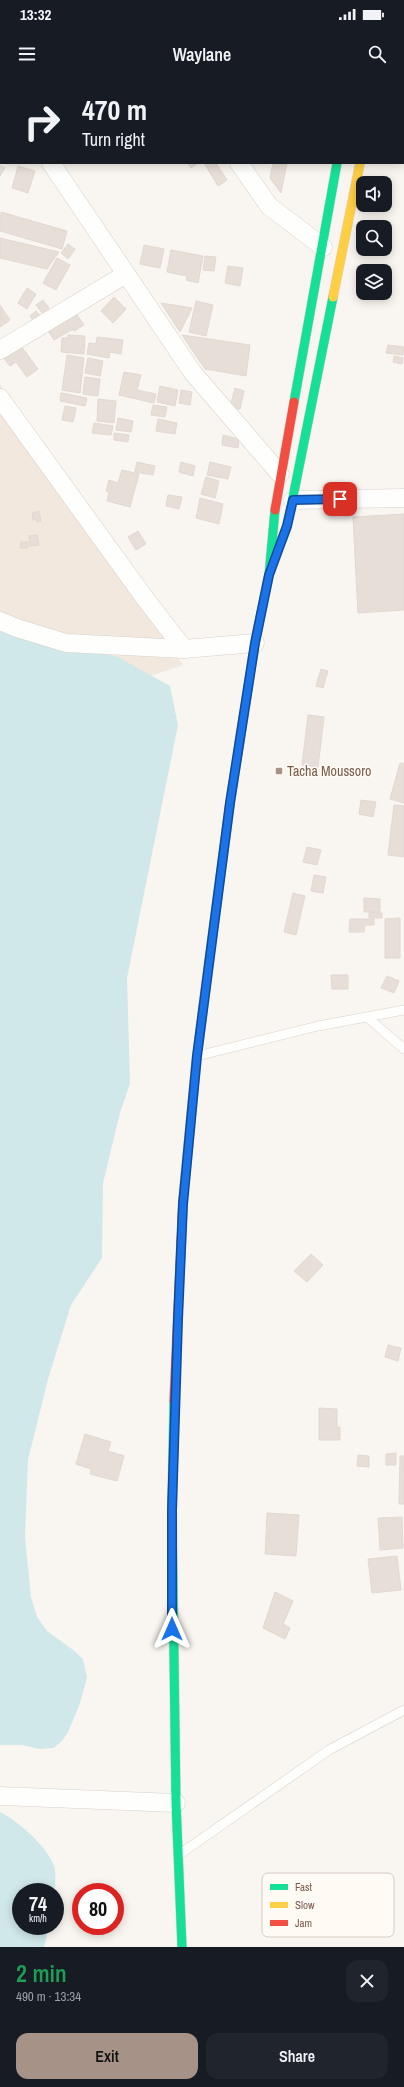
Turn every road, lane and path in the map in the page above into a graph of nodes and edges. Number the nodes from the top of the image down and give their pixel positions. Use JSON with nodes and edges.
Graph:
{"nodes":[{"id":1,"x":52,"y":164,"type":"edge"},
{"id":2,"x":240,"y":164,"type":"edge"},
{"id":3,"x":337,"y":164,"type":"edge"},
{"id":4,"x":360,"y":164,"type":"edge"},
{"id":5,"x":323,"y":248,"type":"junction"},
{"id":6,"x":126,"y":274,"type":"junction"},
{"id":7,"x":0,"y":350,"type":"edge"},
{"id":8,"x":0,"y":398,"type":"edge"},
{"id":9,"x":280,"y":474,"type":"junction"},
{"id":10,"x":404,"y":498,"type":"edge"},
{"id":11,"x":293,"y":500,"type":"junction"},
{"id":12,"x":269,"y":575,"type":"junction"},
{"id":13,"x":0,"y":621,"type":"edge"},
{"id":14,"x":255,"y":643,"type":"junction"},
{"id":15,"x":184,"y":649,"type":"junction"},
{"id":16,"x":404,"y":1010,"type":"edge"},
{"id":17,"x":366,"y":1017,"type":"junction"},
{"id":18,"x":404,"y":1049,"type":"edge"},
{"id":19,"x":197,"y":1056,"type":"junction"},
{"id":20,"x":404,"y":1710,"type":"edge"},
{"id":21,"x":0,"y":1796,"type":"edge"},
{"id":22,"x":176,"y":1803,"type":"junction"},
{"id":23,"x":177,"y":1856,"type":"junction"},
{"id":24,"x":180,"y":1945,"type":"edge"}],
"edges":[{"from":1,"to":6,"type":"street"},
{"from":2,"to":5,"type":"street"},
{"from":3,"to":5,"type":"highway"},
{"from":4,"to":11,"type":"highway"},
{"from":5,"to":9,"type":"highway"},
{"from":6,"to":7,"type":"street"},
{"from":6,"to":9,"type":"street"},
{"from":8,"to":15,"type":"street"},
{"from":9,"to":12,"type":"highway"},
{"from":10,"to":11,"type":"street"},
{"from":11,"to":12,"type":"highway"},
{"from":12,"to":14,"type":"highway"},
{"from":13,"to":15,"type":"street"},
{"from":14,"to":15,"type":"street"},
{"from":14,"to":19,"type":"highway"},
{"from":16,"to":17,"type":"lane"},
{"from":17,"to":18,"type":"lane"},
{"from":17,"to":19,"type":"lane"},
{"from":19,"to":22,"type":"highway"},
{"from":20,"to":23,"type":"lane"},
{"from":21,"to":22,"type":"street"},
{"from":22,"to":23,"type":"highway"},
{"from":23,"to":24,"type":"highway"}]}
